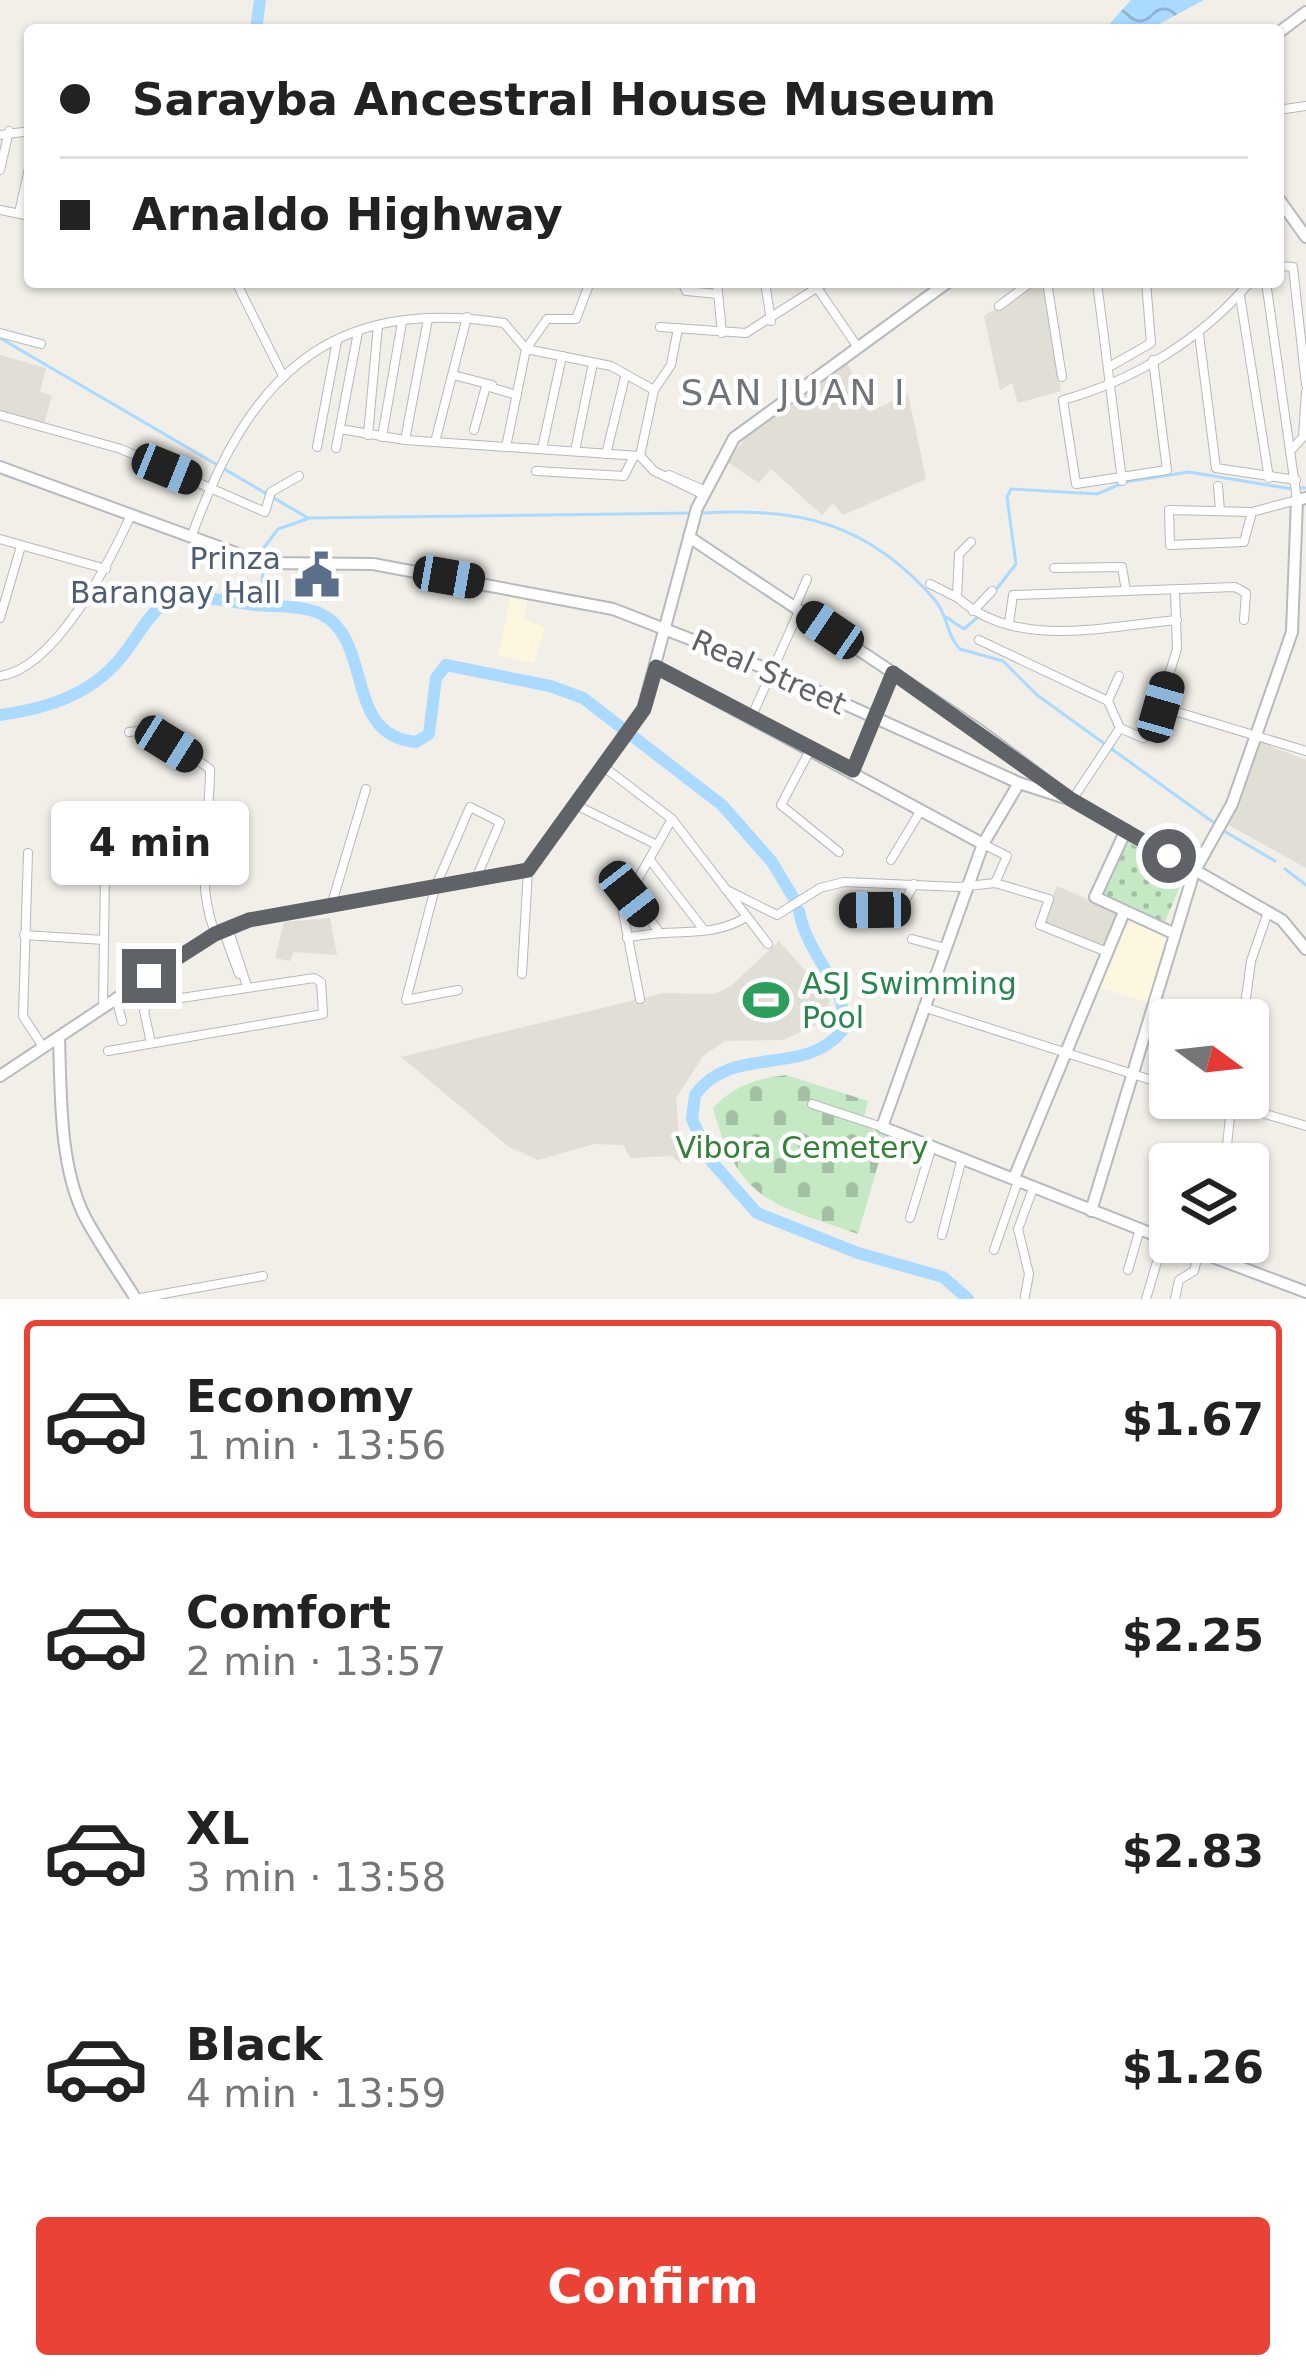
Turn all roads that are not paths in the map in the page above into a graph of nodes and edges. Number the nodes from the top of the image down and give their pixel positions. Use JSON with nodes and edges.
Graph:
{"nodes":[{"id":1,"x":5,"y":133,"type":"edge"},
{"id":2,"x":0,"y":170,"type":"edge"},
{"id":3,"x":24,"y":191,"type":"edge"},
{"id":4,"x":1284,"y":206,"type":"edge"},
{"id":5,"x":0,"y":209,"type":"edge"},
{"id":6,"x":19,"y":213,"type":"junction"},
{"id":7,"x":24,"y":214,"type":"edge"},
{"id":8,"x":1306,"y":236,"type":"edge"},
{"id":9,"x":1284,"y":265,"type":"edge"},
{"id":10,"x":239,"y":288,"type":"edge"},
{"id":11,"x":588,"y":288,"type":"edge"},
{"id":12,"x":682,"y":288,"type":"edge"},
{"id":13,"x":718,"y":288,"type":"edge"},
{"id":14,"x":766,"y":288,"type":"edge"},
{"id":15,"x":812,"y":288,"type":"edge"},
{"id":16,"x":815,"y":288,"type":"edge"},
{"id":17,"x":939,"y":288,"type":"edge"},
{"id":18,"x":1022,"y":288,"type":"edge"},
{"id":19,"x":1048,"y":288,"type":"edge"},
{"id":20,"x":1098,"y":288,"type":"edge"},
{"id":21,"x":1146,"y":288,"type":"edge"},
{"id":22,"x":1245,"y":288,"type":"edge"},
{"id":23,"x":1267,"y":288,"type":"edge"},
{"id":24,"x":718,"y":294,"type":"junction"},
{"id":25,"x":1240,"y":294,"type":"junction"},
{"id":26,"x":999,"y":306,"type":"dead end"},
{"id":27,"x":467,"y":317,"type":"junction"},
{"id":28,"x":428,"y":319,"type":"junction"},
{"id":29,"x":771,"y":321,"type":"junction"},
{"id":30,"x":403,"y":322,"type":"junction"},
{"id":31,"x":378,"y":325,"type":"junction"},
{"id":32,"x":660,"y":328,"type":"dead end"},
{"id":33,"x":678,"y":328,"type":"junction"},
{"id":34,"x":358,"y":331,"type":"junction"},
{"id":35,"x":0,"y":333,"type":"edge"},
{"id":36,"x":722,"y":333,"type":"junction"},
{"id":37,"x":1199,"y":334,"type":"junction"},
{"id":38,"x":338,"y":339,"type":"junction"},
{"id":39,"x":41,"y":344,"type":"dead end"},
{"id":40,"x":857,"y":346,"type":"junction"},
{"id":41,"x":526,"y":349,"type":"junction"},
{"id":42,"x":562,"y":356,"type":"junction"},
{"id":43,"x":1153,"y":360,"type":"junction"},
{"id":44,"x":593,"y":363,"type":"junction"},
{"id":45,"x":1109,"y":367,"type":"junction"},
{"id":46,"x":282,"y":374,"type":"junction"},
{"id":47,"x":453,"y":375,"type":"junction"},
{"id":48,"x":625,"y":377,"type":"junction"},
{"id":49,"x":1062,"y":377,"type":"dead end"},
{"id":50,"x":1112,"y":383,"type":"junction"},
{"id":51,"x":1306,"y":388,"type":"edge"},
{"id":52,"x":654,"y":390,"type":"junction"},
{"id":53,"x":518,"y":393,"type":"junction"},
{"id":54,"x":0,"y":415,"type":"edge"},
{"id":55,"x":340,"y":429,"type":"junction"},
{"id":56,"x":474,"y":430,"type":"dead end"},
{"id":57,"x":368,"y":435,"type":"junction"},
{"id":58,"x":382,"y":437,"type":"junction"},
{"id":59,"x":405,"y":440,"type":"junction"},
{"id":60,"x":435,"y":442,"type":"junction"},
{"id":61,"x":317,"y":447,"type":"dead end"},
{"id":62,"x":506,"y":447,"type":"junction"},
{"id":63,"x":336,"y":448,"type":"dead end"},
{"id":64,"x":1292,"y":448,"type":"junction"},
{"id":65,"x":542,"y":449,"type":"junction"},
{"id":66,"x":575,"y":452,"type":"junction"},
{"id":67,"x":606,"y":454,"type":"junction"},
{"id":68,"x":637,"y":456,"type":"junction"},
{"id":69,"x":0,"y":467,"type":"edge"},
{"id":70,"x":536,"y":471,"type":"dead end"},
{"id":71,"x":299,"y":476,"type":"dead end"},
{"id":72,"x":1269,"y":478,"type":"junction"},
{"id":73,"x":1296,"y":480,"type":"junction"},
{"id":74,"x":1122,"y":481,"type":"junction"},
{"id":75,"x":1218,"y":486,"type":"dead end"},
{"id":76,"x":210,"y":487,"type":"junction"},
{"id":77,"x":703,"y":492,"type":"junction"},
{"id":78,"x":1302,"y":499,"type":"edge"},
{"id":79,"x":1220,"y":511,"type":"junction"},
{"id":80,"x":132,"y":512,"type":"junction"},
{"id":81,"x":1252,"y":512,"type":"junction"},
{"id":82,"x":192,"y":535,"type":"junction"},
{"id":83,"x":689,"y":537,"type":"junction"},
{"id":84,"x":0,"y":539,"type":"edge"},
{"id":85,"x":971,"y":542,"type":"dead end"},
{"id":86,"x":21,"y":546,"type":"junction"},
{"id":87,"x":1054,"y":568,"type":"dead end"},
{"id":88,"x":106,"y":569,"type":"junction"},
{"id":89,"x":1302,"y":576,"type":"edge"},
{"id":90,"x":807,"y":579,"type":"dead end"},
{"id":91,"x":930,"y":584,"type":"dead end"},
{"id":92,"x":992,"y":590,"type":"dead end"},
{"id":93,"x":1175,"y":590,"type":"junction"},
{"id":94,"x":1126,"y":591,"type":"junction"},
{"id":95,"x":957,"y":597,"type":"junction"},
{"id":96,"x":797,"y":608,"type":"junction"},
{"id":97,"x":973,"y":610,"type":"junction"},
{"id":98,"x":0,"y":618,"type":"edge"},
{"id":99,"x":1177,"y":620,"type":"junction"},
{"id":100,"x":1244,"y":620,"type":"dead end"},
{"id":101,"x":1009,"y":623,"type":"junction"},
{"id":102,"x":666,"y":627,"type":"junction"},
{"id":103,"x":979,"y":640,"type":"dead end"},
{"id":104,"x":656,"y":667,"type":"junction"},
{"id":105,"x":772,"y":671,"type":"junction"},
{"id":106,"x":893,"y":673,"type":"junction"},
{"id":107,"x":0,"y":676,"type":"edge"},
{"id":108,"x":1119,"y":676,"type":"dead end"},
{"id":109,"x":1108,"y":701,"type":"junction"},
{"id":110,"x":1161,"y":707,"type":"junction"},
{"id":111,"x":751,"y":718,"type":"junction"},
{"id":112,"x":875,"y":720,"type":"junction"},
{"id":113,"x":1120,"y":728,"type":"junction"},
{"id":114,"x":129,"y":733,"type":"dead end"},
{"id":115,"x":1258,"y":734,"type":"junction"},
{"id":116,"x":810,"y":748,"type":"junction"},
{"id":117,"x":1306,"y":751,"type":"edge"},
{"id":118,"x":604,"y":767,"type":"junction"},
{"id":119,"x":853,"y":770,"type":"junction"},
{"id":120,"x":1019,"y":783,"type":"junction"},
{"id":121,"x":367,"y":789,"type":"dead end"},
{"id":122,"x":1072,"y":800,"type":"junction"},
{"id":123,"x":578,"y":806,"type":"junction"},
{"id":124,"x":921,"y":809,"type":"junction"},
{"id":125,"x":672,"y":819,"type":"junction"},
{"id":126,"x":1126,"y":830,"type":"junction"},
{"id":127,"x":983,"y":844,"type":"junction"},
{"id":128,"x":657,"y":845,"type":"junction"},
{"id":129,"x":839,"y":852,"type":"dead end"},
{"id":130,"x":28,"y":853,"type":"dead end"},
{"id":131,"x":650,"y":860,"type":"junction"},
{"id":132,"x":891,"y":860,"type":"dead end"},
{"id":133,"x":528,"y":870,"type":"junction"},
{"id":134,"x":1193,"y":872,"type":"junction"},
{"id":135,"x":105,"y":873,"type":"dead end"},
{"id":136,"x":475,"y":882,"type":"junction"},
{"id":137,"x":995,"y":883,"type":"junction"},
{"id":138,"x":914,"y":884,"type":"junction"},
{"id":139,"x":968,"y":886,"type":"junction"},
{"id":140,"x":435,"y":888,"type":"junction"},
{"id":141,"x":725,"y":889,"type":"junction"},
{"id":142,"x":629,"y":894,"type":"junction"},
{"id":143,"x":331,"y":906,"type":"junction"},
{"id":144,"x":849,"y":911,"type":"dead end"},
{"id":145,"x":1268,"y":911,"type":"junction"},
{"id":146,"x":1124,"y":912,"type":"junction"},
{"id":147,"x":746,"y":916,"type":"junction"},
{"id":148,"x":657,"y":929,"type":"junction"},
{"id":149,"x":222,"y":931,"type":"junction"},
{"id":150,"x":705,"y":931,"type":"junction"},
{"id":151,"x":1175,"y":934,"type":"junction"},
{"id":152,"x":24,"y":935,"type":"junction"},
{"id":153,"x":626,"y":938,"type":"junction"},
{"id":154,"x":104,"y":940,"type":"junction"},
{"id":155,"x":912,"y":940,"type":"dead end"},
{"id":156,"x":768,"y":944,"type":"dead end"},
{"id":157,"x":945,"y":948,"type":"junction"},
{"id":158,"x":1306,"y":949,"type":"edge"},
{"id":159,"x":1107,"y":952,"type":"junction"},
{"id":160,"x":522,"y":974,"type":"dead end"},
{"id":161,"x":244,"y":987,"type":"junction"},
{"id":162,"x":458,"y":990,"type":"dead end"},
{"id":163,"x":116,"y":997,"type":"junction"},
{"id":164,"x":640,"y":999,"type":"dead end"},
{"id":165,"x":1246,"y":999,"type":"edge"},
{"id":166,"x":103,"y":1006,"type":"junction"},
{"id":167,"x":923,"y":1007,"type":"junction"},
{"id":168,"x":122,"y":1021,"type":"dead end"},
{"id":169,"x":59,"y":1038,"type":"junction"},
{"id":170,"x":151,"y":1043,"type":"junction"},
{"id":171,"x":44,"y":1048,"type":"junction"},
{"id":172,"x":108,"y":1051,"type":"dead end"},
{"id":173,"x":1065,"y":1052,"type":"junction"},
{"id":174,"x":1134,"y":1075,"type":"junction"},
{"id":175,"x":0,"y":1076,"type":"edge"},
{"id":176,"x":1149,"y":1080,"type":"edge"},
{"id":177,"x":812,"y":1104,"type":"dead end"},
{"id":178,"x":1269,"y":1114,"type":"edge"},
{"id":179,"x":882,"y":1126,"type":"junction"},
{"id":180,"x":1306,"y":1126,"type":"edge"},
{"id":181,"x":932,"y":1146,"type":"junction"},
{"id":182,"x":962,"y":1158,"type":"junction"},
{"id":183,"x":1016,"y":1179,"type":"junction"},
{"id":184,"x":1034,"y":1186,"type":"junction"},
{"id":185,"x":1091,"y":1211,"type":"junction"},
{"id":186,"x":910,"y":1218,"type":"dead end"},
{"id":187,"x":1140,"y":1229,"type":"junction"},
{"id":188,"x":1149,"y":1232,"type":"edge"},
{"id":189,"x":942,"y":1235,"type":"dead end"},
{"id":190,"x":994,"y":1250,"type":"dead end"},
{"id":191,"x":1160,"y":1263,"type":"edge"},
{"id":192,"x":1196,"y":1263,"type":"edge"},
{"id":193,"x":1228,"y":1263,"type":"edge"},
{"id":194,"x":1128,"y":1270,"type":"dead end"},
{"id":195,"x":263,"y":1276,"type":"dead end"},
{"id":196,"x":1306,"y":1292,"type":"edge"},
{"id":197,"x":1025,"y":1296,"type":"dead end"},
{"id":198,"x":135,"y":1299,"type":"edge"},
{"id":199,"x":1146,"y":1299,"type":"edge"},
{"id":200,"x":1175,"y":1299,"type":"edge"}],
"edges":[{"from":1,"to":2,"type":"street"},
{"from":3,"to":6,"type":"street"},
{"from":4,"to":8,"type":"main road"},
{"from":5,"to":6,"type":"street"},
{"from":6,"to":7,"type":"street"},
{"from":9,"to":51,"type":"street"},
{"from":10,"to":46,"type":"street"},
{"from":11,"to":41,"type":"street"},
{"from":12,"to":24,"type":"street"},
{"from":13,"to":24,"type":"street"},
{"from":14,"to":29,"type":"street"},
{"from":15,"to":29,"type":"street"},
{"from":16,"to":40,"type":"street"},
{"from":17,"to":40,"type":"main road"},
{"from":18,"to":26,"type":"street"},
{"from":19,"to":49,"type":"street"},
{"from":20,"to":45,"type":"street"},
{"from":21,"to":45,"type":"street"},
{"from":22,"to":25,"type":"street"},
{"from":23,"to":64,"type":"street"},
{"from":24,"to":36,"type":"street"},
{"from":25,"to":37,"type":"street"},
{"from":25,"to":72,"type":"street"},
{"from":27,"to":28,"type":"street"},
{"from":27,"to":41,"type":"street"},
{"from":27,"to":47,"type":"street"},
{"from":28,"to":30,"type":"street"},
{"from":28,"to":59,"type":"street"},
{"from":29,"to":36,"type":"street"},
{"from":30,"to":31,"type":"street"},
{"from":30,"to":58,"type":"street"},
{"from":31,"to":34,"type":"street"},
{"from":31,"to":57,"type":"street"},
{"from":32,"to":33,"type":"street"},
{"from":33,"to":36,"type":"street"},
{"from":33,"to":52,"type":"street"},
{"from":34,"to":38,"type":"street"},
{"from":34,"to":55,"type":"street"},
{"from":35,"to":39,"type":"street"},
{"from":37,"to":43,"type":"street"},
{"from":37,"to":72,"type":"street"},
{"from":38,"to":46,"type":"street"},
{"from":38,"to":61,"type":"street"},
{"from":40,"to":77,"type":"main road"},
{"from":41,"to":42,"type":"street"},
{"from":41,"to":53,"type":"street"},
{"from":42,"to":44,"type":"street"},
{"from":42,"to":65,"type":"street"},
{"from":43,"to":50,"type":"street"},
{"from":43,"to":74,"type":"street"},
{"from":44,"to":48,"type":"street"},
{"from":44,"to":66,"type":"street"},
{"from":45,"to":50,"type":"street"},
{"from":46,"to":76,"type":"street"},
{"from":47,"to":53,"type":"street"},
{"from":47,"to":60,"type":"street"},
{"from":48,"to":52,"type":"street"},
{"from":48,"to":67,"type":"street"},
{"from":50,"to":74,"type":"street"},
{"from":50,"to":74,"type":"street"},
{"from":51,"to":64,"type":"street"},
{"from":52,"to":68,"type":"street"},
{"from":53,"to":56,"type":"street"},
{"from":53,"to":62,"type":"street"},
{"from":54,"to":76,"type":"street"},
{"from":55,"to":57,"type":"street"},
{"from":55,"to":63,"type":"street"},
{"from":57,"to":58,"type":"street"},
{"from":58,"to":59,"type":"street"},
{"from":59,"to":60,"type":"street"},
{"from":60,"to":62,"type":"street"},
{"from":62,"to":65,"type":"street"},
{"from":64,"to":73,"type":"street"},
{"from":65,"to":66,"type":"street"},
{"from":66,"to":67,"type":"street"},
{"from":67,"to":68,"type":"street"},
{"from":68,"to":70,"type":"street"},
{"from":68,"to":77,"type":"street"},
{"from":69,"to":80,"type":"main road","name":"Real Street"},
{"from":71,"to":76,"type":"street"},
{"from":72,"to":73,"type":"street"},
{"from":73,"to":78,"type":"street"},
{"from":75,"to":79,"type":"street"},
{"from":76,"to":82,"type":"street"},
{"from":77,"to":83,"type":"main road"},
{"from":78,"to":81,"type":"street"},
{"from":78,"to":89,"type":"main road"},
{"from":79,"to":81,"type":"street"},
{"from":79,"to":81,"type":"street"},
{"from":80,"to":82,"type":"main road","name":"Real Street"},
{"from":80,"to":88,"type":"street"},
{"from":82,"to":102,"type":"main road","name":"Real Street"},
{"from":83,"to":96,"type":"main road"},
{"from":83,"to":102,"type":"main road"},
{"from":84,"to":86,"type":"street"},
{"from":85,"to":95,"type":"street"},
{"from":86,"to":88,"type":"street"},
{"from":86,"to":98,"type":"street"},
{"from":87,"to":94,"type":"street"},
{"from":88,"to":107,"type":"street"},
{"from":89,"to":115,"type":"main road"},
{"from":90,"to":96,"type":"street"},
{"from":91,"to":95,"type":"street"},
{"from":92,"to":97,"type":"street"},
{"from":93,"to":94,"type":"street"},
{"from":93,"to":99,"type":"street"},
{"from":93,"to":100,"type":"street"},
{"from":94,"to":101,"type":"street"},
{"from":95,"to":97,"type":"street"},
{"from":96,"to":105,"type":"street"},
{"from":96,"to":106,"type":"main road"},
{"from":97,"to":101,"type":"street"},
{"from":99,"to":101,"type":"street"},
{"from":99,"to":110,"type":"street"},
{"from":102,"to":104,"type":"main road"},
{"from":102,"to":105,"type":"main road","name":"Real Street"},
{"from":103,"to":109,"type":"street"},
{"from":104,"to":111,"type":"main road"},
{"from":104,"to":118,"type":"main road"},
{"from":105,"to":111,"type":"street"},
{"from":105,"to":112,"type":"main road","name":"Real Street"},
{"from":106,"to":112,"type":"street"},
{"from":106,"to":122,"type":"main road"},
{"from":108,"to":109,"type":"street"},
{"from":109,"to":113,"type":"street"},
{"from":110,"to":113,"type":"street"},
{"from":110,"to":115,"type":"street"},
{"from":111,"to":116,"type":"main road"},
{"from":112,"to":119,"type":"street"},
{"from":112,"to":120,"type":"main road","name":"Real Street"},
{"from":113,"to":122,"type":"street"},
{"from":114,"to":149,"type":"street"},
{"from":115,"to":117,"type":"street"},
{"from":115,"to":134,"type":"main road"},
{"from":116,"to":119,"type":"main road"},
{"from":116,"to":129,"type":"street"},
{"from":118,"to":123,"type":"main road"},
{"from":118,"to":125,"type":"street"},
{"from":119,"to":124,"type":"main road"},
{"from":120,"to":122,"type":"main road","name":"Real Street"},
{"from":120,"to":127,"type":"main road"},
{"from":121,"to":143,"type":"street"},
{"from":122,"to":126,"type":"main road"},
{"from":123,"to":128,"type":"street"},
{"from":123,"to":133,"type":"main road"},
{"from":124,"to":127,"type":"main road"},
{"from":124,"to":132,"type":"street"},
{"from":125,"to":128,"type":"street"},
{"from":125,"to":141,"type":"street"},
{"from":126,"to":134,"type":"main road"},
{"from":126,"to":146,"type":"main road"},
{"from":127,"to":137,"type":"street"},
{"from":127,"to":139,"type":"main road"},
{"from":128,"to":131,"type":"street"},
{"from":130,"to":152,"type":"street"},
{"from":131,"to":142,"type":"street"},
{"from":131,"to":150,"type":"street"},
{"from":133,"to":136,"type":"main road"},
{"from":133,"to":160,"type":"street"},
{"from":134,"to":145,"type":"main road"},
{"from":134,"to":151,"type":"main road"},
{"from":135,"to":154,"type":"street"},
{"from":136,"to":140,"type":"main road"},
{"from":136,"to":140,"type":"street"},
{"from":137,"to":139,"type":"street"},
{"from":137,"to":159,"type":"street"},
{"from":138,"to":139,"type":"street"},
{"from":138,"to":141,"type":"street"},
{"from":138,"to":144,"type":"street"},
{"from":139,"to":157,"type":"main road"},
{"from":140,"to":143,"type":"main road"},
{"from":140,"to":162,"type":"street"},
{"from":141,"to":147,"type":"street"},
{"from":142,"to":148,"type":"street"},
{"from":142,"to":153,"type":"street"},
{"from":143,"to":149,"type":"main road"},
{"from":145,"to":158,"type":"main road"},
{"from":145,"to":165,"type":"street"},
{"from":146,"to":151,"type":"main road"},
{"from":146,"to":159,"type":"main road"},
{"from":147,"to":150,"type":"street"},
{"from":147,"to":156,"type":"street"},
{"from":148,"to":150,"type":"street"},
{"from":148,"to":153,"type":"street"},
{"from":149,"to":161,"type":"street"},
{"from":149,"to":163,"type":"main road"},
{"from":151,"to":174,"type":"main road"},
{"from":152,"to":154,"type":"street"},
{"from":152,"to":171,"type":"street"},
{"from":153,"to":164,"type":"street"},
{"from":154,"to":166,"type":"street"},
{"from":155,"to":157,"type":"street"},
{"from":157,"to":167,"type":"main road"},
{"from":159,"to":173,"type":"main road"},
{"from":161,"to":170,"type":"street"},
{"from":161,"to":170,"type":"street"},
{"from":163,"to":166,"type":"main road"},
{"from":163,"to":168,"type":"street"},
{"from":166,"to":169,"type":"main road"},
{"from":167,"to":173,"type":"street"},
{"from":167,"to":179,"type":"main road"},
{"from":169,"to":171,"type":"main road"},
{"from":169,"to":198,"type":"main road"},
{"from":170,"to":172,"type":"street"},
{"from":171,"to":175,"type":"main road"},
{"from":173,"to":174,"type":"street"},
{"from":173,"to":183,"type":"main road"},
{"from":174,"to":176,"type":"street"},
{"from":174,"to":185,"type":"main road"},
{"from":177,"to":179,"type":"street"},
{"from":178,"to":180,"type":"street"},
{"from":179,"to":181,"type":"main road"},
{"from":181,"to":182,"type":"main road"},
{"from":181,"to":186,"type":"street"},
{"from":182,"to":183,"type":"main road"},
{"from":182,"to":189,"type":"street"},
{"from":183,"to":184,"type":"main road"},
{"from":183,"to":190,"type":"street"},
{"from":184,"to":185,"type":"main road"},
{"from":184,"to":197,"type":"street"},
{"from":185,"to":187,"type":"main road"},
{"from":187,"to":188,"type":"main road"},
{"from":187,"to":194,"type":"street"},
{"from":191,"to":199,"type":"street"},
{"from":192,"to":200,"type":"street"},
{"from":193,"to":196,"type":"main road"},
{"from":195,"to":198,"type":"street"}]}
